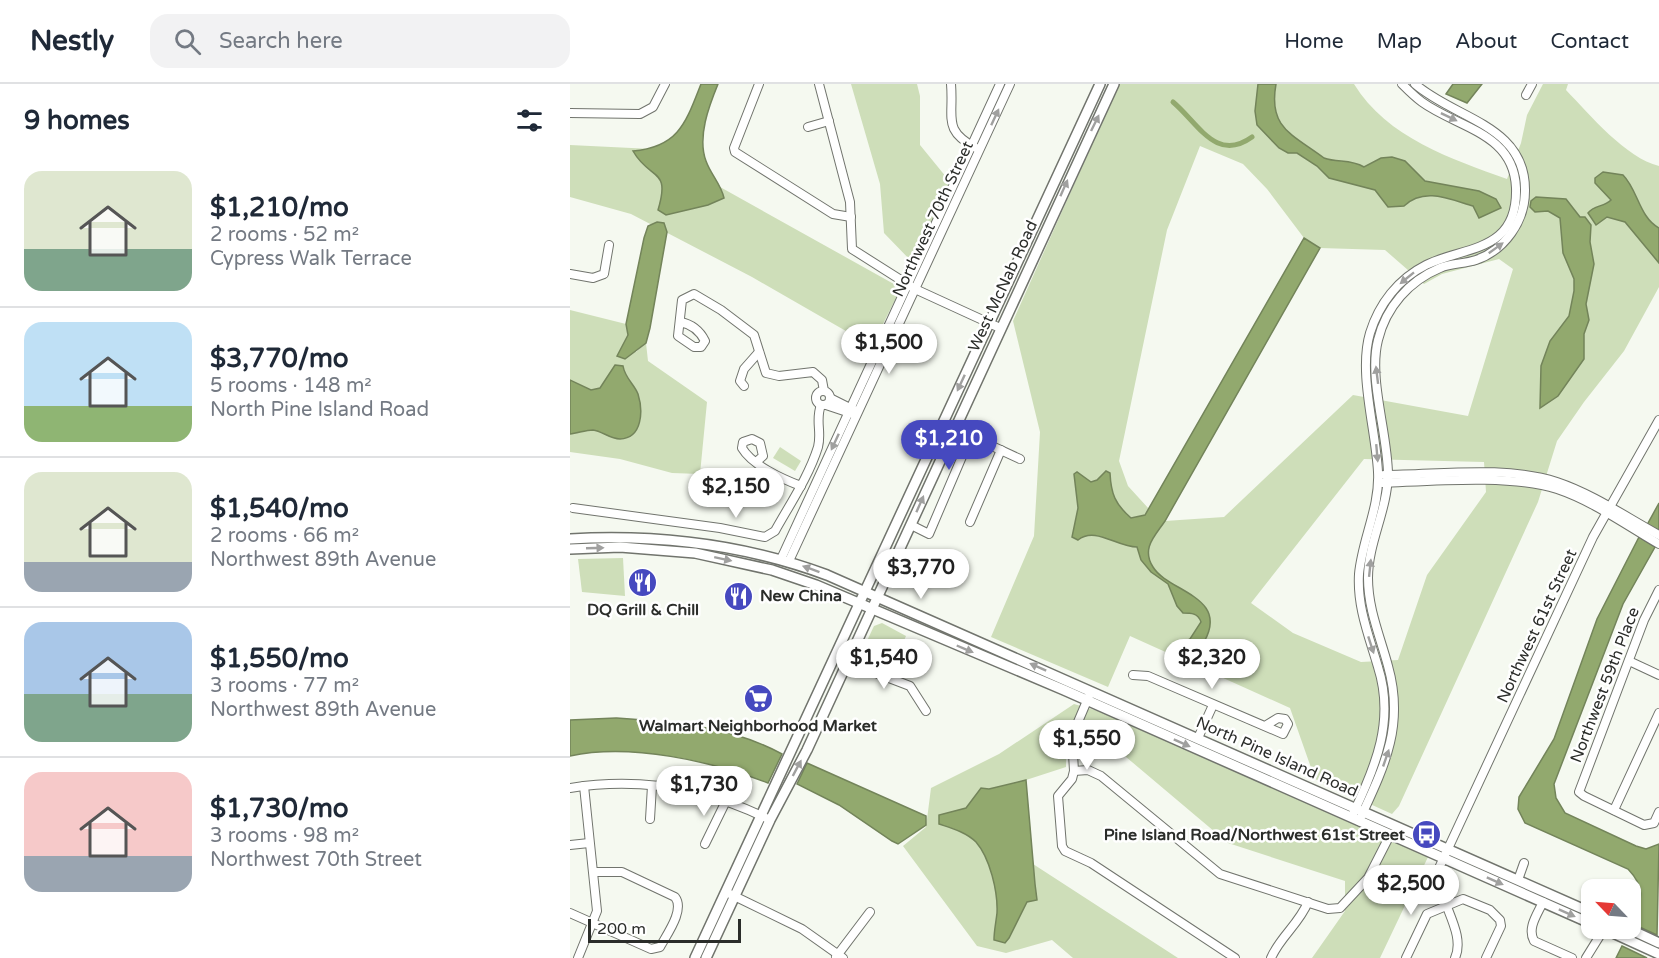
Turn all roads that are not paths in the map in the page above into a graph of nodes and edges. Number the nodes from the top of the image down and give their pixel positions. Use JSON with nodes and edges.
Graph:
{"nodes":[{"id":1,"x":665,"y":84,"type":"edge"},
{"id":2,"x":759,"y":84,"type":"edge"},
{"id":3,"x":819,"y":84,"type":"edge"},
{"id":4,"x":951,"y":84,"type":"edge"},
{"id":5,"x":1000,"y":84,"type":"edge"},
{"id":6,"x":1010,"y":84,"type":"edge"},
{"id":7,"x":1100,"y":84,"type":"edge"},
{"id":8,"x":1114,"y":84,"type":"edge"},
{"id":9,"x":1402,"y":84,"type":"edge"},
{"id":10,"x":1415,"y":84,"type":"edge"},
{"id":11,"x":1532,"y":84,"type":"edge"},
{"id":12,"x":1526,"y":95,"type":"dead end"},
{"id":13,"x":570,"y":113,"type":"edge"},
{"id":14,"x":829,"y":121,"type":"junction"},
{"id":15,"x":808,"y":127,"type":"dead end"},
{"id":16,"x":1496,"y":130,"type":"junction"},
{"id":17,"x":1496,"y":144,"type":"junction"},
{"id":18,"x":976,"y":147,"type":"junction"},
{"id":19,"x":851,"y":217,"type":"junction"},
{"id":20,"x":609,"y":245,"type":"dead end"},
{"id":21,"x":570,"y":274,"type":"edge"},
{"id":22,"x":911,"y":287,"type":"junction"},
{"id":23,"x":680,"y":322,"type":"dead end"},
{"id":24,"x":990,"y":324,"type":"junction"},
{"id":25,"x":1000,"y":328,"type":"junction"},
{"id":26,"x":759,"y":352,"type":"junction"},
{"id":27,"x":876,"y":363,"type":"junction"},
{"id":28,"x":744,"y":386,"type":"dead end"},
{"id":29,"x":824,"y":391,"type":"junction"},
{"id":30,"x":826,"y":403,"type":"junction"},
{"id":31,"x":849,"y":410,"type":"junction"},
{"id":32,"x":857,"y":413,"type":"junction"},
{"id":33,"x":1659,"y":420,"type":"edge"},
{"id":34,"x":935,"y":439,"type":"junction"},
{"id":35,"x":946,"y":444,"type":"junction"},
{"id":36,"x":1001,"y":450,"type":"junction"},
{"id":37,"x":964,"y":452,"type":"junction"},
{"id":38,"x":1020,"y":459,"type":"dead end"},
{"id":39,"x":756,"y":462,"type":"dead end"},
{"id":40,"x":1383,"y":479,"type":"junction"},
{"id":41,"x":801,"y":486,"type":"junction"},
{"id":42,"x":817,"y":490,"type":"junction"},
{"id":43,"x":571,"y":508,"type":"edge"},
{"id":44,"x":1607,"y":510,"type":"junction"},
{"id":45,"x":970,"y":522,"type":"dead end"},
{"id":46,"x":911,"y":525,"type":"junction"},
{"id":47,"x":1659,"y":535,"type":"edge"},
{"id":48,"x":570,"y":539,"type":"edge"},
{"id":49,"x":1659,"y":544,"type":"edge"},
{"id":50,"x":570,"y":548,"type":"edge"},
{"id":51,"x":785,"y":560,"type":"junction"},
{"id":52,"x":1659,"y":590,"type":"edge"},
{"id":53,"x":865,"y":591,"type":"junction"},
{"id":54,"x":878,"y":596,"type":"junction"},
{"id":55,"x":859,"y":603,"type":"junction"},
{"id":56,"x":872,"y":609,"type":"junction"},
{"id":57,"x":1629,"y":661,"type":"junction"},
{"id":58,"x":847,"y":662,"type":"junction"},
{"id":59,"x":1134,"y":675,"type":"dead end"},
{"id":60,"x":1659,"y":675,"type":"edge"},
{"id":61,"x":1089,"y":695,"type":"junction"},
{"id":62,"x":1213,"y":705,"type":"junction"},
{"id":63,"x":926,"y":711,"type":"dead end"},
{"id":64,"x":1659,"y":713,"type":"edge"},
{"id":65,"x":1265,"y":726,"type":"dead end"},
{"id":66,"x":1198,"y":738,"type":"junction"},
{"id":67,"x":1074,"y":771,"type":"junction"},
{"id":68,"x":584,"y":786,"type":"junction"},
{"id":69,"x":652,"y":786,"type":"junction"},
{"id":70,"x":570,"y":788,"type":"edge"},
{"id":71,"x":726,"y":801,"type":"junction"},
{"id":72,"x":1614,"y":810,"type":"junction"},
{"id":73,"x":1659,"y":812,"type":"edge"},
{"id":74,"x":1358,"y":815,"type":"junction"},
{"id":75,"x":766,"y":818,"type":"junction"},
{"id":76,"x":650,"y":819,"type":"dead end"},
{"id":77,"x":1390,"y":835,"type":"junction"},
{"id":78,"x":590,"y":843,"type":"junction"},
{"id":79,"x":705,"y":844,"type":"dead end"},
{"id":80,"x":570,"y":845,"type":"edge"},
{"id":81,"x":1446,"y":854,"type":"junction"},
{"id":82,"x":1524,"y":863,"type":"dead end"},
{"id":83,"x":594,"y":872,"type":"junction"},
{"id":84,"x":1518,"y":880,"type":"junction"},
{"id":85,"x":730,"y":894,"type":"junction"},
{"id":86,"x":1308,"y":902,"type":"junction"},
{"id":87,"x":1543,"y":902,"type":"junction"},
{"id":88,"x":1445,"y":905,"type":"junction"},
{"id":89,"x":1581,"y":908,"type":"edge"},
{"id":90,"x":870,"y":912,"type":"dead end"},
{"id":91,"x":570,"y":913,"type":"edge"},
{"id":92,"x":1581,"y":919,"type":"edge"},
{"id":93,"x":594,"y":924,"type":"junction"},
{"id":94,"x":1641,"y":935,"type":"edge"},
{"id":95,"x":1597,"y":939,"type":"edge"},
{"id":96,"x":1625,"y":939,"type":"edge"},
{"id":97,"x":1659,"y":943,"type":"edge"},
{"id":98,"x":1659,"y":954,"type":"edge"},
{"id":99,"x":839,"y":957,"type":"edge"},
{"id":100,"x":578,"y":958,"type":"edge"},
{"id":101,"x":696,"y":958,"type":"edge"},
{"id":102,"x":706,"y":958,"type":"edge"},
{"id":103,"x":1235,"y":958,"type":"edge"},
{"id":104,"x":1271,"y":958,"type":"edge"},
{"id":105,"x":1406,"y":958,"type":"edge"},
{"id":106,"x":1455,"y":958,"type":"edge"},
{"id":107,"x":1486,"y":958,"type":"edge"},
{"id":108,"x":1572,"y":958,"type":"edge"},
{"id":109,"x":1586,"y":958,"type":"edge"}],
"edges":[{"from":1,"to":13,"type":"street"},
{"from":2,"to":19,"type":"street"},
{"from":3,"to":14,"type":"street"},
{"from":4,"to":18,"type":"street"},
{"from":5,"to":18,"type":"street","name":"Northwest 70th Street"},
{"from":18,"to":6,"type":"street","name":"Northwest 70th Street","one_way":true},
{"from":7,"to":24,"type":"main road","name":"West McNab Road"},
{"from":25,"to":8,"type":"main road","name":"West McNab Road","one_way":true},
{"from":9,"to":17,"type":"street","one_way":true},
{"from":10,"to":16,"type":"street"},
{"from":11,"to":12,"type":"street"},
{"from":14,"to":15,"type":"street"},
{"from":14,"to":19,"type":"street"},
{"from":16,"to":17,"type":"street"},
{"from":40,"to":16,"type":"street","one_way":true},
{"from":17,"to":40,"type":"street","one_way":true},
{"from":18,"to":22,"type":"street","name":"Northwest 70th Street"},
{"from":19,"to":22,"type":"street"},
{"from":20,"to":21,"type":"street"},
{"from":22,"to":24,"type":"street"},
{"from":22,"to":27,"type":"street","name":"Northwest 70th Street"},
{"from":23,"to":26,"type":"street"},
{"from":24,"to":25,"type":"street"},
{"from":24,"to":34,"type":"main road","name":"West McNab Road","one_way":true},
{"from":25,"to":35,"type":"main road","name":"West McNab Road"},
{"from":26,"to":28,"type":"street"},
{"from":26,"to":29,"type":"street"},
{"from":27,"to":31,"type":"street","name":"Northwest 70th Street"},
{"from":27,"to":32,"type":"street","name":"Northwest 70th Street"},
{"from":29,"to":30,"type":"street"},
{"from":29,"to":30,"type":"street"},
{"from":30,"to":31,"type":"street"},
{"from":30,"to":41,"type":"street"},
{"from":31,"to":32,"type":"street"},
{"from":31,"to":42,"type":"street","name":"Northwest 70th Street","one_way":true},
{"from":32,"to":42,"type":"street","name":"Northwest 70th Street"},
{"from":33,"to":44,"type":"street","name":"Northwest 61st Street"},
{"from":34,"to":35,"type":"street"},
{"from":34,"to":53,"type":"main road","name":"West McNab Road"},
{"from":35,"to":37,"type":"street"},
{"from":46,"to":35,"type":"main road","name":"West McNab Road","one_way":true},
{"from":36,"to":37,"type":"street"},
{"from":36,"to":38,"type":"street"},
{"from":36,"to":45,"type":"street"},
{"from":37,"to":46,"type":"street"},
{"from":39,"to":41,"type":"street"},
{"from":40,"to":44,"type":"street"},
{"from":40,"to":74,"type":"street"},
{"from":41,"to":43,"type":"street"},
{"from":42,"to":51,"type":"street","name":"Northwest 70th Street"},
{"from":44,"to":47,"type":"street"},
{"from":44,"to":49,"type":"street"},
{"from":44,"to":81,"type":"street","name":"Northwest 61st Street"},
{"from":46,"to":54,"type":"main road","name":"West McNab Road"},
{"from":48,"to":51,"type":"main road","name":"North Pine Island Road"},
{"from":50,"to":55,"type":"main road","name":"North Pine Island Road","one_way":true},
{"from":53,"to":51,"type":"main road","name":"North Pine Island Road","one_way":true},
{"from":52,"to":57,"type":"street","name":"Northwest 59th Place"},
{"from":53,"to":54,"type":"main road","name":"North Pine Island Road"},
{"from":53,"to":55,"type":"main road","name":"West McNab Road"},
{"from":54,"to":56,"type":"main road","name":"West McNab Road"},
{"from":61,"to":54,"type":"main road","name":"North Pine Island Road","one_way":true},
{"from":55,"to":56,"type":"main road","name":"North Pine Island Road"},
{"from":55,"to":75,"type":"main road","name":"West McNab Road"},
{"from":56,"to":58,"type":"main road","name":"West McNab Road"},
{"from":56,"to":61,"type":"main road","name":"North Pine Island Road","one_way":true},
{"from":57,"to":60,"type":"street"},
{"from":57,"to":72,"type":"street","name":"Northwest 59th Place"},
{"from":58,"to":63,"type":"street"},
{"from":75,"to":58,"type":"main road","name":"West McNab Road","one_way":true},
{"from":59,"to":62,"type":"street"},
{"from":61,"to":66,"type":"main road","name":"North Pine Island Road"},
{"from":61,"to":67,"type":"street"},
{"from":61,"to":74,"type":"main road","name":"North Pine Island Road","one_way":true},
{"from":62,"to":65,"type":"street"},
{"from":62,"to":66,"type":"street"},
{"from":64,"to":72,"type":"street"},
{"from":66,"to":74,"type":"main road","name":"North Pine Island Road"},
{"from":67,"to":86,"type":"street"},
{"from":67,"to":103,"type":"street"},
{"from":68,"to":69,"type":"street"},
{"from":68,"to":70,"type":"street"},
{"from":68,"to":78,"type":"street"},
{"from":69,"to":71,"type":"street"},
{"from":69,"to":76,"type":"street"},
{"from":71,"to":75,"type":"street"},
{"from":71,"to":79,"type":"street"},
{"from":72,"to":73,"type":"street"},
{"from":74,"to":77,"type":"main road","name":"North Pine Island Road"},
{"from":74,"to":81,"type":"main road","name":"North Pine Island Road"},
{"from":75,"to":85,"type":"main road","name":"West McNab Road"},
{"from":77,"to":81,"type":"main road","name":"North Pine Island Road"},
{"from":77,"to":86,"type":"street"},
{"from":78,"to":80,"type":"street"},
{"from":78,"to":83,"type":"street"},
{"from":81,"to":84,"type":"main road","name":"North Pine Island Road"},
{"from":81,"to":87,"type":"main road","name":"North Pine Island Road","one_way":true},
{"from":81,"to":88,"type":"street","name":"Northwest 61st Street"},
{"from":82,"to":84,"type":"street"},
{"from":83,"to":93,"type":"street"},
{"from":83,"to":93,"type":"street"},
{"from":84,"to":89,"type":"main road","name":"North Pine Island Road"},
{"from":85,"to":99,"type":"street"},
{"from":85,"to":101,"type":"main road","name":"West McNab Road"},
{"from":85,"to":102,"type":"main road","name":"West McNab Road"},
{"from":86,"to":104,"type":"street"},
{"from":87,"to":92,"type":"main road","name":"North Pine Island Road","one_way":true},
{"from":87,"to":108,"type":"street"},
{"from":88,"to":105,"type":"street"},
{"from":88,"to":106,"type":"street","name":"Northwest 61st Street"},
{"from":88,"to":107,"type":"street"},
{"from":90,"to":99,"type":"street"},
{"from":91,"to":93,"type":"street"},
{"from":93,"to":100,"type":"street"},
{"from":94,"to":97,"type":"main road"},
{"from":95,"to":109,"type":"street"},
{"from":96,"to":98,"type":"main road"}]}
